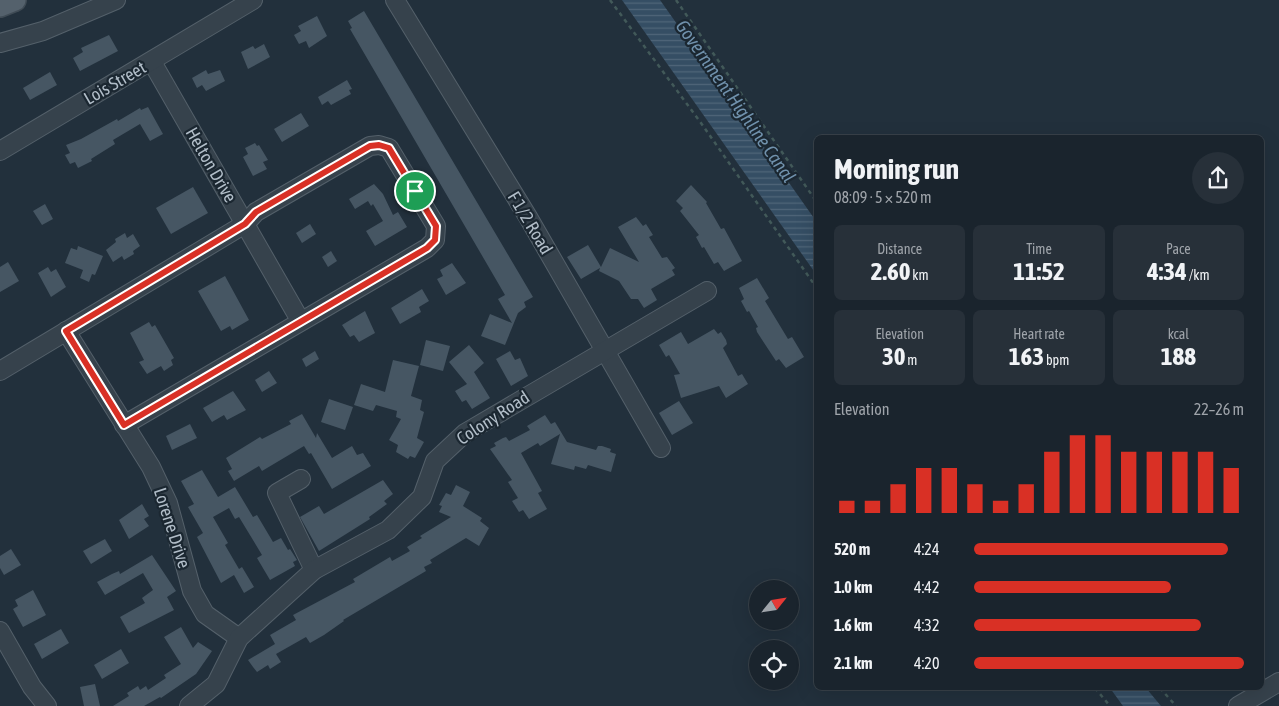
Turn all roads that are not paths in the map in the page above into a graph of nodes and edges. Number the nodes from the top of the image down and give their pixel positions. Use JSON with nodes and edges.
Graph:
{"nodes":[{"id":1,"x":15,"y":0,"type":"edge"},
{"id":2,"x":116,"y":0,"type":"edge"},
{"id":3,"x":253,"y":0,"type":"edge"},
{"id":4,"x":395,"y":0,"type":"edge"},
{"id":5,"x":0,"y":6,"type":"edge"},
{"id":6,"x":228,"y":7,"type":"edge"},
{"id":7,"x":0,"y":43,"type":"edge"},
{"id":8,"x":152,"y":62,"type":"junction"},
{"id":9,"x":0,"y":151,"type":"edge"},
{"id":10,"x":245,"y":224,"type":"junction"},
{"id":11,"x":707,"y":291,"type":"dead end"},
{"id":12,"x":300,"y":320,"type":"junction"},
{"id":13,"x":66,"y":331,"type":"junction"},
{"id":14,"x":605,"y":350,"type":"junction"},
{"id":15,"x":0,"y":372,"type":"edge"},
{"id":16,"x":124,"y":425,"type":"junction"},
{"id":17,"x":661,"y":448,"type":"dead end"},
{"id":18,"x":301,"y":478,"type":"dead end"},
{"id":19,"x":314,"y":570,"type":"junction"},
{"id":20,"x":0,"y":631,"type":"edge"},
{"id":21,"x":239,"y":638,"type":"junction"},
{"id":22,"x":1279,"y":682,"type":"edge"},
{"id":23,"x":47,"y":706,"type":"edge"},
{"id":24,"x":189,"y":706,"type":"edge"},
{"id":25,"x":1238,"y":706,"type":"edge"}],
"edges":[{"from":1,"to":5,"type":"main road"},
{"from":2,"to":7,"type":"street"},
{"from":3,"to":6,"type":"street","name":"Lois Street"},
{"from":4,"to":14,"type":"street","name":"F 1/2 Road"},
{"from":6,"to":8,"type":"street","name":"Lois Street"},
{"from":8,"to":9,"type":"street","name":"Lois Street"},
{"from":8,"to":10,"type":"street","name":"Helton Drive"},
{"from":10,"to":12,"type":"street","name":"Helton Drive"},
{"from":10,"to":12,"type":"street"},
{"from":10,"to":13,"type":"street"},
{"from":11,"to":14,"type":"street","name":"Colony Road"},
{"from":12,"to":16,"type":"street"},
{"from":13,"to":15,"type":"street"},
{"from":13,"to":16,"type":"street","name":"Lorene Drive"},
{"from":14,"to":17,"type":"street","name":"F 1/2 Road"},
{"from":14,"to":19,"type":"street","name":"Colony Road"},
{"from":16,"to":21,"type":"street","name":"Lorene Drive"},
{"from":18,"to":19,"type":"street"},
{"from":19,"to":21,"type":"street","name":"Colony Road"},
{"from":20,"to":23,"type":"street"},
{"from":21,"to":24,"type":"street","name":"Colony Road"},
{"from":22,"to":25,"type":"street"}]}
